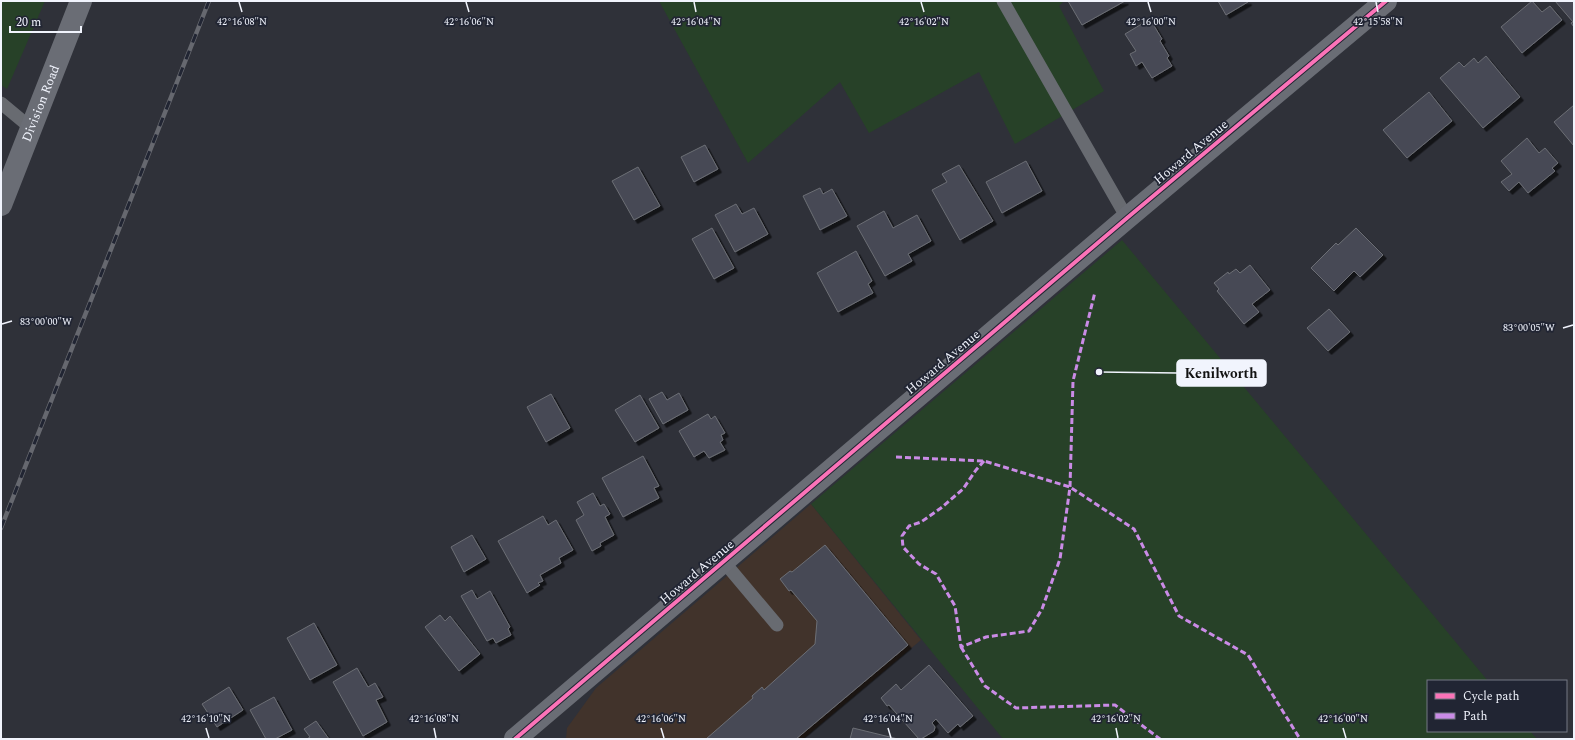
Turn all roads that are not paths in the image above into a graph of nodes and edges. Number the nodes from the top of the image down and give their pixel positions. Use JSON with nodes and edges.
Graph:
{"nodes":[{"id":1,"x":81,"y":1,"type":"edge"},
{"id":2,"x":1003,"y":1,"type":"edge"},
{"id":3,"x":1386,"y":1,"type":"edge"},
{"id":4,"x":1,"y":102,"type":"edge"},
{"id":5,"x":31,"y":128,"type":"junction"},
{"id":6,"x":3,"y":197,"type":"edge"},
{"id":7,"x":1127,"y":218,"type":"junction"},
{"id":8,"x":724,"y":562,"type":"junction"},
{"id":9,"x":777,"y":625,"type":"dead end"},
{"id":10,"x":515,"y":739,"type":"edge"}],
"edges":[{"from":1,"to":5,"type":"street","name":"Division Road"},
{"from":2,"to":7,"type":"lane"},
{"from":3,"to":7,"type":"street","name":"Howard Avenue"},
{"from":4,"to":5,"type":"lane"},
{"from":5,"to":6,"type":"street","name":"Division Road"},
{"from":7,"to":8,"type":"street","name":"Howard Avenue"},
{"from":8,"to":9,"type":"lane"},
{"from":8,"to":10,"type":"street","name":"Howard Avenue"}]}
